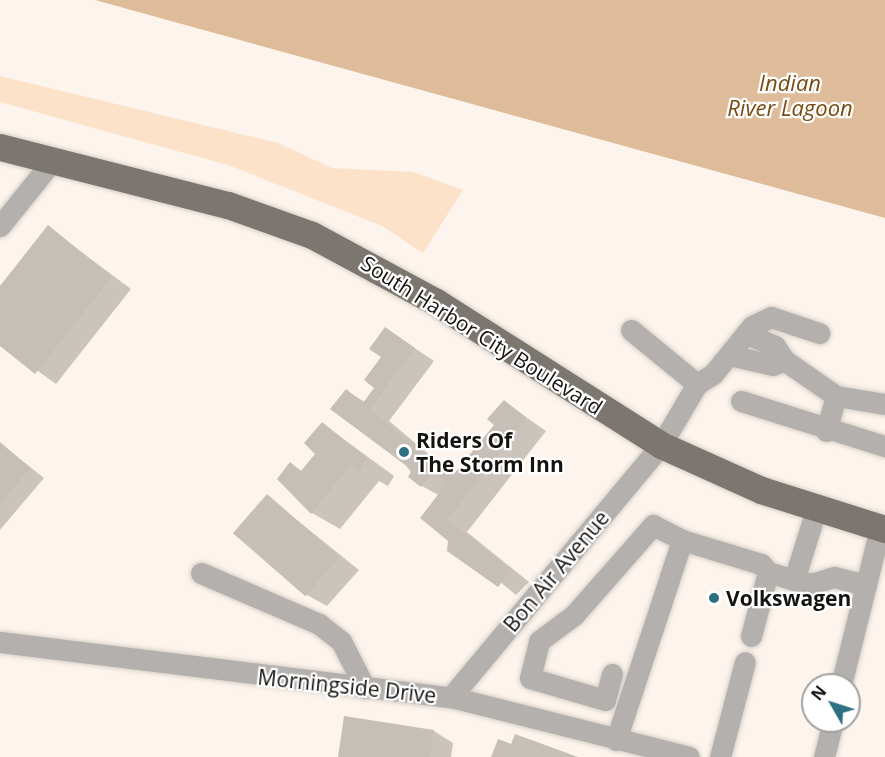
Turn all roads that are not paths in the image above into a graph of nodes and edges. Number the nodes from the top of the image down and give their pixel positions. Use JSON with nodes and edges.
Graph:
{"nodes":[{"id":1,"x":0,"y":147,"type":"edge"},
{"id":2,"x":53,"y":160,"type":"junction"},
{"id":3,"x":0,"y":226,"type":"edge"},
{"id":4,"x":631,"y":330,"type":"dead end"},
{"id":5,"x":819,"y":333,"type":"dead end"},
{"id":6,"x":746,"y":334,"type":"junction"},
{"id":7,"x":729,"y":355,"type":"junction"},
{"id":8,"x":784,"y":360,"type":"junction"},
{"id":9,"x":698,"y":384,"type":"junction"},
{"id":10,"x":836,"y":396,"type":"junction"},
{"id":11,"x":741,"y":401,"type":"dead end"},
{"id":12,"x":885,"y":404,"type":"edge"},
{"id":13,"x":826,"y":431,"type":"junction"},
{"id":14,"x":661,"y":445,"type":"junction"},
{"id":15,"x":885,"y":446,"type":"edge"},
{"id":16,"x":816,"y":510,"type":"junction"},
{"id":17,"x":882,"y":528,"type":"edge"},
{"id":18,"x":682,"y":540,"type":"junction"},
{"id":19,"x":768,"y":572,"type":"junction"},
{"id":20,"x":201,"y":573,"type":"dead end"},
{"id":21,"x":795,"y":580,"type":"junction"},
{"id":22,"x":873,"y":581,"type":"edge"},
{"id":23,"x":751,"y":636,"type":"dead end"},
{"id":24,"x":0,"y":642,"type":"edge"},
{"id":25,"x":745,"y":662,"type":"dead end"},
{"id":26,"x":845,"y":673,"type":"edge"},
{"id":27,"x":612,"y":674,"type":"dead end"},
{"id":28,"x":365,"y":688,"type":"junction"},
{"id":29,"x":451,"y":697,"type":"junction"},
{"id":30,"x":830,"y":733,"type":"edge"},
{"id":31,"x":616,"y":740,"type":"junction"},
{"id":32,"x":689,"y":757,"type":"edge"},
{"id":33,"x":720,"y":757,"type":"edge"},
{"id":34,"x":824,"y":757,"type":"edge"}],
"edges":[{"from":1,"to":2,"type":"main road","name":"South Harbor City Boulevard"},
{"from":2,"to":3,"type":"street"},
{"from":2,"to":14,"type":"main road","name":"South Harbor City Boulevard"},
{"from":4,"to":9,"type":"street"},
{"from":5,"to":6,"type":"street","name":"Bon Air Avenue"},
{"from":6,"to":7,"type":"street","name":"Bon Air Avenue"},
{"from":6,"to":8,"type":"street"},
{"from":7,"to":8,"type":"street"},
{"from":7,"to":9,"type":"street","name":"Bon Air Avenue"},
{"from":8,"to":10,"type":"street"},
{"from":9,"to":14,"type":"street","name":"Bon Air Avenue"},
{"from":10,"to":12,"type":"street"},
{"from":10,"to":13,"type":"street"},
{"from":11,"to":13,"type":"street"},
{"from":13,"to":15,"type":"street"},
{"from":14,"to":16,"type":"main road","name":"South Harbor City Boulevard"},
{"from":14,"to":29,"type":"street","name":"Bon Air Avenue"},
{"from":16,"to":17,"type":"main road","name":"South Harbor City Boulevard"},
{"from":16,"to":21,"type":"street"},
{"from":17,"to":22,"type":"street"},
{"from":18,"to":19,"type":"street"},
{"from":18,"to":27,"type":"street"},
{"from":18,"to":31,"type":"street"},
{"from":19,"to":21,"type":"street"},
{"from":19,"to":23,"type":"street"},
{"from":20,"to":28,"type":"street"},
{"from":21,"to":22,"type":"street"},
{"from":22,"to":26,"type":"street"},
{"from":24,"to":28,"type":"street","name":"Morningside Drive"},
{"from":25,"to":33,"type":"street"},
{"from":28,"to":29,"type":"street","name":"Morningside Drive"},
{"from":29,"to":31,"type":"street","name":"Morningside Drive"},
{"from":30,"to":34,"type":"street"},
{"from":31,"to":32,"type":"street","name":"Morningside Drive"}]}
